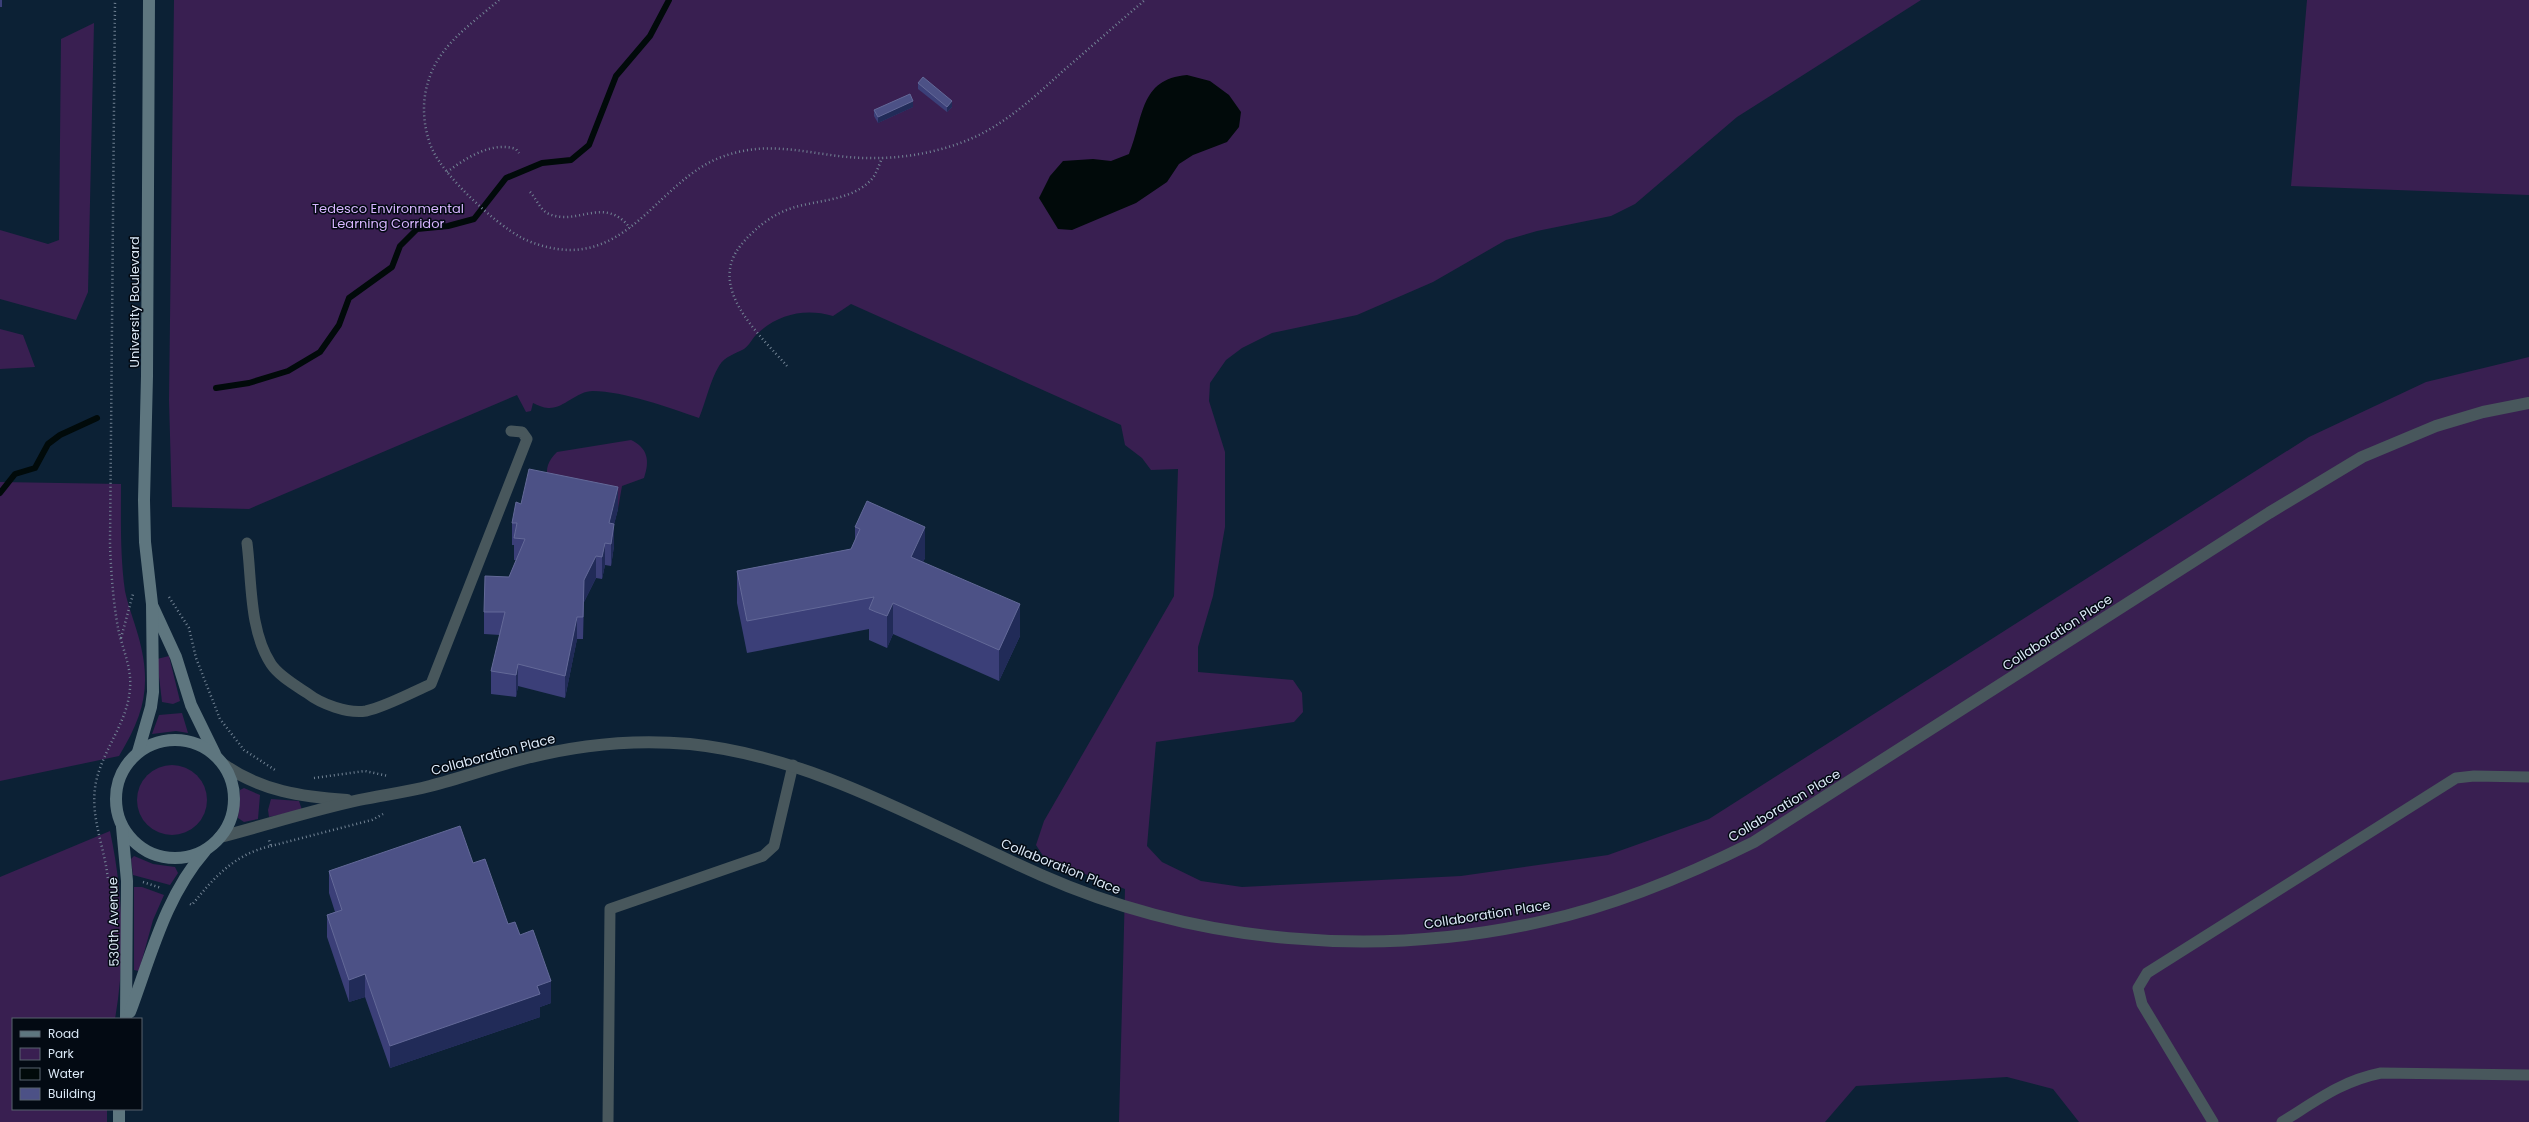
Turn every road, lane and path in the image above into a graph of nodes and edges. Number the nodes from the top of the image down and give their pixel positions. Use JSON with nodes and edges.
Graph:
{"nodes":[{"id":1,"x":115,"y":0,"type":"edge"},
{"id":2,"x":149,"y":0,"type":"edge"},
{"id":3,"x":499,"y":0,"type":"edge"},
{"id":4,"x":1145,"y":0,"type":"edge"},
{"id":5,"x":519,"y":153,"type":"dead end"},
{"id":6,"x":882,"y":158,"type":"junction"},
{"id":7,"x":447,"y":172,"type":"junction"},
{"id":8,"x":530,"y":192,"type":"dead end"},
{"id":9,"x":630,"y":228,"type":"junction"},
{"id":10,"x":787,"y":366,"type":"dead end"},
{"id":11,"x":2529,"y":403,"type":"edge"},
{"id":12,"x":511,"y":431,"type":"dead end"},
{"id":13,"x":247,"y":543,"type":"dead end"},
{"id":14,"x":152,"y":604,"type":"junction"},
{"id":15,"x":189,"y":628,"type":"dead end"},
{"id":16,"x":138,"y":752,"type":"junction"},
{"id":17,"x":220,"y":760,"type":"junction"},
{"id":18,"x":793,"y":765,"type":"junction"},
{"id":19,"x":275,"y":770,"type":"junction"},
{"id":20,"x":365,"y":771,"type":"dead end"},
{"id":21,"x":282,"y":772,"type":"dead end"},
{"id":22,"x":273,"y":775,"type":"dead end"},
{"id":23,"x":2529,"y":777,"type":"edge"},
{"id":24,"x":308,"y":778,"type":"dead end"},
{"id":25,"x":357,"y":800,"type":"junction"},
{"id":26,"x":372,"y":820,"type":"dead end"},
{"id":27,"x":122,"y":826,"type":"junction"},
{"id":28,"x":267,"y":834,"type":"dead end"},
{"id":29,"x":220,"y":837,"type":"junction"},
{"id":30,"x":271,"y":846,"type":"junction"},
{"id":31,"x":208,"y":849,"type":"junction"},
{"id":32,"x":113,"y":880,"type":"dead end"},
{"id":33,"x":139,"y":882,"type":"dead end"},
{"id":34,"x":166,"y":890,"type":"dead end"},
{"id":35,"x":187,"y":902,"type":"dead end"},
{"id":36,"x":127,"y":1018,"type":"edge"},
{"id":37,"x":127,"y":1018,"type":"edge"},
{"id":38,"x":2529,"y":1075,"type":"edge"},
{"id":39,"x":119,"y":1110,"type":"edge"},
{"id":40,"x":119,"y":1122,"type":"edge"},
{"id":41,"x":608,"y":1122,"type":"edge"},
{"id":42,"x":2213,"y":1122,"type":"edge"},
{"id":43,"x":2282,"y":1122,"type":"edge"}],
"edges":[{"from":1,"to":32,"type":"path"},
{"from":2,"to":14,"type":"street","name":"University Boulevard"},
{"from":3,"to":7,"type":"path"},
{"from":4,"to":6,"type":"path"},
{"from":5,"to":7,"type":"path"},
{"from":6,"to":9,"type":"path"},
{"from":6,"to":10,"type":"path"},
{"from":7,"to":9,"type":"path"},
{"from":8,"to":9,"type":"path"},
{"from":11,"to":18,"type":"street","name":"Collaboration Place"},
{"from":12,"to":13,"type":"lane"},
{"from":14,"to":16,"type":"street","name":"University Boulevard"},
{"from":14,"to":17,"type":"street","name":"University Boulevard"},
{"from":15,"to":19,"type":"path"},
{"from":16,"to":17,"type":"street"},
{"from":16,"to":27,"type":"street"},
{"from":17,"to":25,"type":"street","name":"Collaboration Place"},
{"from":17,"to":29,"type":"street"},
{"from":18,"to":25,"type":"street","name":"Collaboration Place"},
{"from":18,"to":41,"type":"lane"},
{"from":19,"to":21,"type":"path"},
{"from":19,"to":22,"type":"path"},
{"from":20,"to":24,"type":"path"},
{"from":23,"to":42,"type":"lane"},
{"from":25,"to":29,"type":"street","name":"Collaboration Place"},
{"from":26,"to":30,"type":"path"},
{"from":27,"to":31,"type":"street"},
{"from":27,"to":36,"type":"street","name":"530th Avenue"},
{"from":28,"to":30,"type":"path"},
{"from":29,"to":31,"type":"street"},
{"from":30,"to":35,"type":"path"},
{"from":31,"to":37,"type":"street","name":"530th Avenue"},
{"from":33,"to":34,"type":"path"},
{"from":38,"to":43,"type":"lane"},
{"from":39,"to":40,"type":"street"}]}
